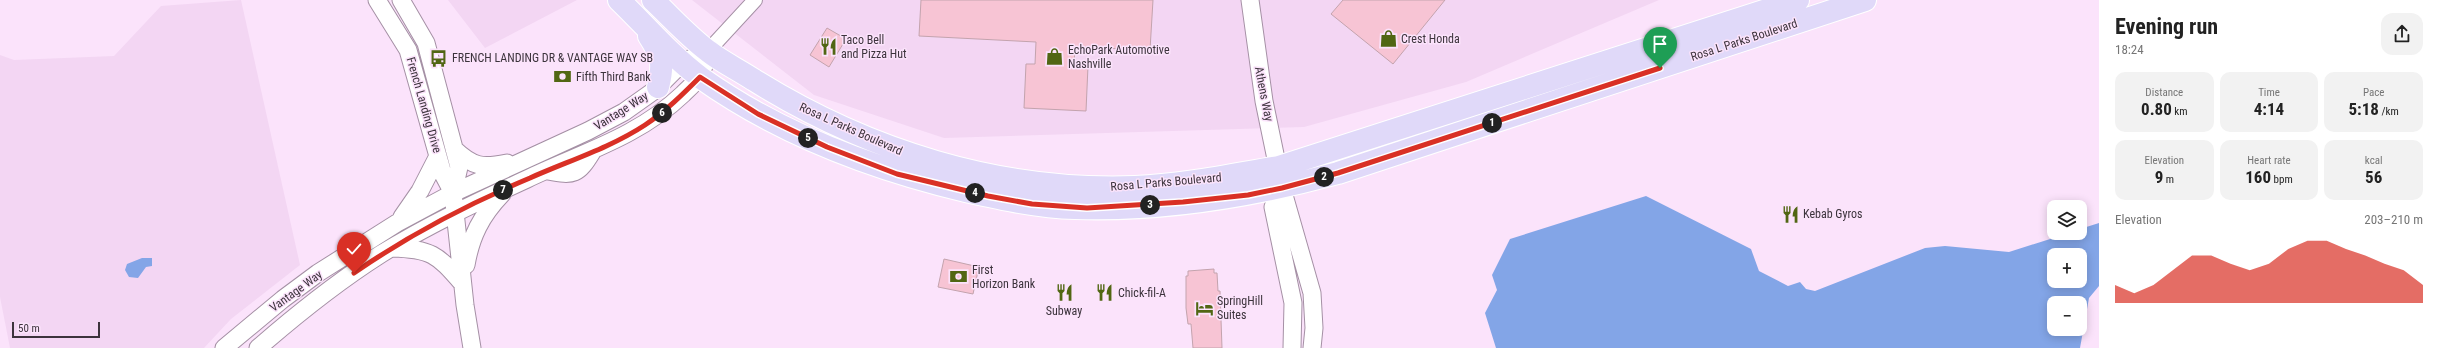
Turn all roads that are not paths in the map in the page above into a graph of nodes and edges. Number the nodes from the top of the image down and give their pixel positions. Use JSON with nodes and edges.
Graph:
{"nodes":[{"id":1,"x":377,"y":0,"type":"edge"},
{"id":2,"x":401,"y":0,"type":"edge"},
{"id":3,"x":619,"y":0,"type":"edge"},
{"id":4,"x":653,"y":0,"type":"edge"},
{"id":5,"x":755,"y":0,"type":"edge"},
{"id":6,"x":1250,"y":0,"type":"edge"},
{"id":7,"x":1798,"y":0,"type":"edge"},
{"id":8,"x":1865,"y":0,"type":"edge"},
{"id":9,"x":639,"y":20,"type":"junction"},
{"id":10,"x":426,"y":43,"type":"junction"},
{"id":11,"x":408,"y":50,"type":"junction"},
{"id":12,"x":708,"y":51,"type":"junction"},
{"id":13,"x":683,"y":62,"type":"junction"},
{"id":14,"x":700,"y":77,"type":"junction"},
{"id":15,"x":658,"y":87,"type":"junction"},
{"id":16,"x":454,"y":149,"type":"junction"},
{"id":17,"x":438,"y":156,"type":"junction"},
{"id":18,"x":525,"y":159,"type":"junction"},
{"id":19,"x":1279,"y":167,"type":"junction"},
{"id":20,"x":1282,"y":188,"type":"junction"},
{"id":21,"x":506,"y":189,"type":"junction"},
{"id":22,"x":452,"y":193,"type":"junction"},
{"id":23,"x":454,"y":213,"type":"junction"},
{"id":24,"x":397,"y":223,"type":"junction"},
{"id":25,"x":392,"y":248,"type":"junction"},
{"id":26,"x":462,"y":283,"type":"junction"},
{"id":27,"x":224,"y":348,"type":"edge"},
{"id":28,"x":258,"y":348,"type":"edge"},
{"id":29,"x":472,"y":348,"type":"edge"},
{"id":30,"x":1292,"y":348,"type":"edge"},
{"id":31,"x":1312,"y":348,"type":"edge"}],
"edges":[{"from":1,"to":11,"type":"street","name":"French Landing Drive"},
{"from":2,"to":10,"type":"street","name":"French Landing Drive"},
{"from":3,"to":9,"type":"main road","name":"Rosa L Parks Boulevard"},
{"from":4,"to":12,"type":"main road","name":"Rosa L Parks Boulevard"},
{"from":5,"to":12,"type":"street"},
{"from":6,"to":19,"type":"street","name":"Athens Way"},
{"from":7,"to":19,"type":"main road","name":"Rosa L Parks Boulevard"},
{"from":8,"to":20,"type":"main road","name":"Rosa L Parks Boulevard"},
{"from":9,"to":13,"type":"main road","name":"Rosa L Parks Boulevard"},
{"from":9,"to":15,"type":"main road"},
{"from":10,"to":11,"type":"street"},
{"from":10,"to":16,"type":"street","name":"French Landing Drive"},
{"from":11,"to":17,"type":"street","name":"French Landing Drive"},
{"from":12,"to":13,"type":"street","name":"Vantage Way"},
{"from":12,"to":14,"type":"street","name":"Vantage Way"},
{"from":12,"to":19,"type":"main road","name":"Rosa L Parks Boulevard"},
{"from":13,"to":14,"type":"main road","name":"Rosa L Parks Boulevard"},
{"from":13,"to":15,"type":"street","name":"Vantage Way"},
{"from":14,"to":20,"type":"main road","name":"Rosa L Parks Boulevard"},
{"from":14,"to":21,"type":"street","name":"Vantage Way"},
{"from":15,"to":18,"type":"street","name":"Vantage Way"},
{"from":16,"to":18,"type":"street"},
{"from":16,"to":22,"type":"street","name":"French Landing Drive"},
{"from":17,"to":22,"type":"street","name":"French Landing Drive"},
{"from":17,"to":24,"type":"street"},
{"from":18,"to":22,"type":"street","name":"Vantage Way"},
{"from":19,"to":20,"type":"street","name":"Athens Way"},
{"from":20,"to":30,"type":"street"},
{"from":20,"to":31,"type":"street","name":"Athens Way"},
{"from":21,"to":23,"type":"street","name":"Vantage Way"},
{"from":21,"to":26,"type":"street"},
{"from":22,"to":23,"type":"street","name":"French Landing Drive"},
{"from":22,"to":24,"type":"street","name":"Vantage Way"},
{"from":23,"to":25,"type":"street","name":"Vantage Way"},
{"from":23,"to":26,"type":"street","name":"French Landing Drive"},
{"from":24,"to":27,"type":"street","name":"Vantage Way"},
{"from":25,"to":26,"type":"street"},
{"from":25,"to":28,"type":"street","name":"Vantage Way"},
{"from":26,"to":29,"type":"street","name":"French Landing Drive"}]}
